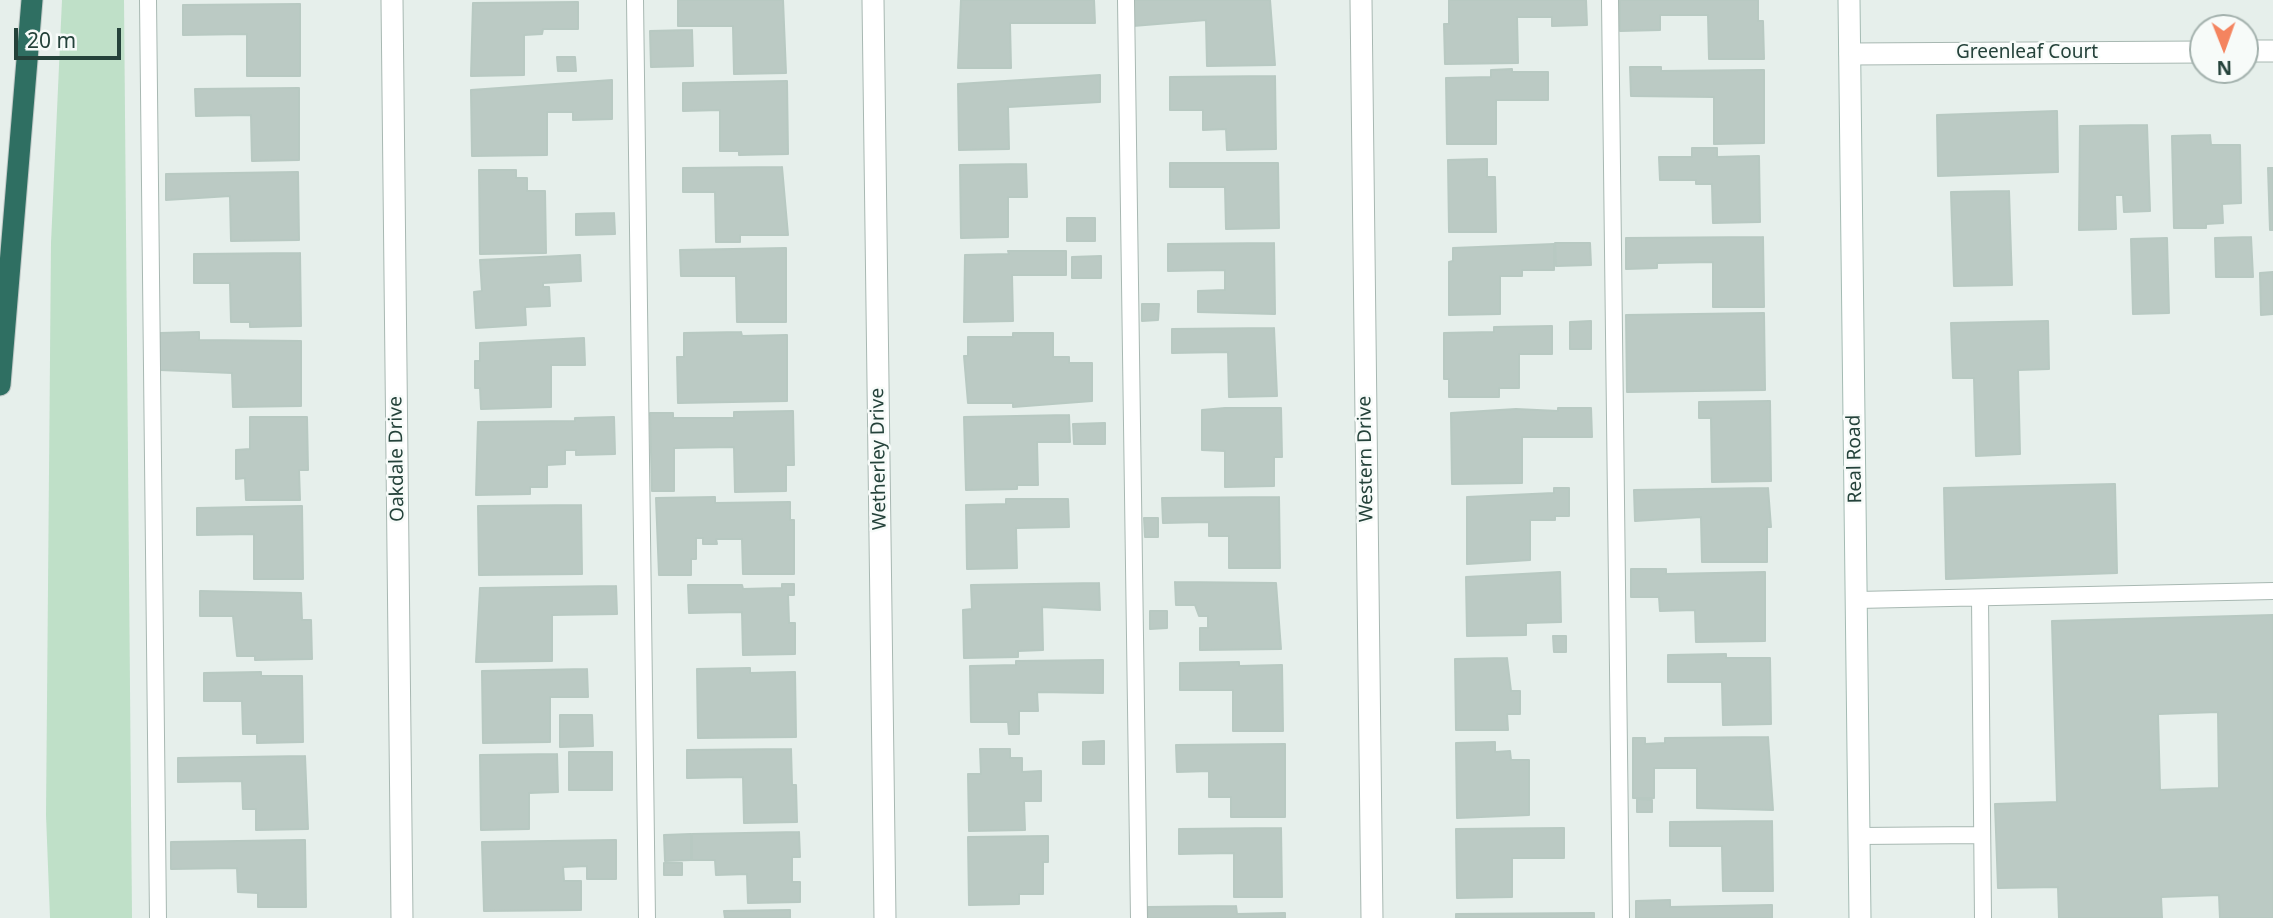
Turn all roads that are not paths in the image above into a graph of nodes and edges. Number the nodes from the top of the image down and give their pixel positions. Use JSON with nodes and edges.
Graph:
{"nodes":[{"id":1,"x":32,"y":0,"type":"edge"},
{"id":2,"x":148,"y":0,"type":"edge"},
{"id":3,"x":392,"y":0,"type":"edge"},
{"id":4,"x":635,"y":0,"type":"edge"},
{"id":5,"x":873,"y":0,"type":"edge"},
{"id":6,"x":1126,"y":0,"type":"edge"},
{"id":7,"x":1361,"y":0,"type":"edge"},
{"id":8,"x":1610,"y":0,"type":"edge"},
{"id":9,"x":1849,"y":0,"type":"edge"},
{"id":10,"x":2189,"y":52,"type":"edge"},
{"id":11,"x":1850,"y":54,"type":"junction"},
{"id":12,"x":0,"y":384,"type":"edge"},
{"id":13,"x":2273,"y":591,"type":"edge"},
{"id":14,"x":1980,"y":598,"type":"junction"},
{"id":15,"x":1857,"y":600,"type":"junction"},
{"id":16,"x":1982,"y":835,"type":"junction"},
{"id":17,"x":1859,"y":836,"type":"junction"},
{"id":18,"x":158,"y":918,"type":"edge"},
{"id":19,"x":401,"y":918,"type":"edge"},
{"id":20,"x":647,"y":918,"type":"edge"},
{"id":21,"x":885,"y":918,"type":"edge"},
{"id":22,"x":1139,"y":918,"type":"edge"},
{"id":23,"x":1372,"y":918,"type":"edge"},
{"id":24,"x":1621,"y":918,"type":"edge"},
{"id":25,"x":1860,"y":918,"type":"edge"},
{"id":26,"x":1983,"y":918,"type":"edge"}],
"edges":[{"from":1,"to":12,"type":"highway"},
{"from":2,"to":18,"type":"lane"},
{"from":3,"to":19,"type":"street","name":"Oakdale Drive"},
{"from":4,"to":20,"type":"lane"},
{"from":5,"to":21,"type":"street","name":"Wetherley Drive"},
{"from":6,"to":22,"type":"lane"},
{"from":7,"to":23,"type":"street","name":"Western Drive"},
{"from":8,"to":24,"type":"lane"},
{"from":9,"to":11,"type":"street","name":"Real Road"},
{"from":10,"to":11,"type":"street","name":"Greenleaf Court"},
{"from":11,"to":15,"type":"street","name":"Real Road"},
{"from":13,"to":14,"type":"lane"},
{"from":14,"to":15,"type":"lane"},
{"from":14,"to":16,"type":"lane"},
{"from":15,"to":17,"type":"street","name":"Real Road"},
{"from":16,"to":17,"type":"lane"},
{"from":16,"to":26,"type":"lane"},
{"from":17,"to":25,"type":"street","name":"Real Road"}]}
